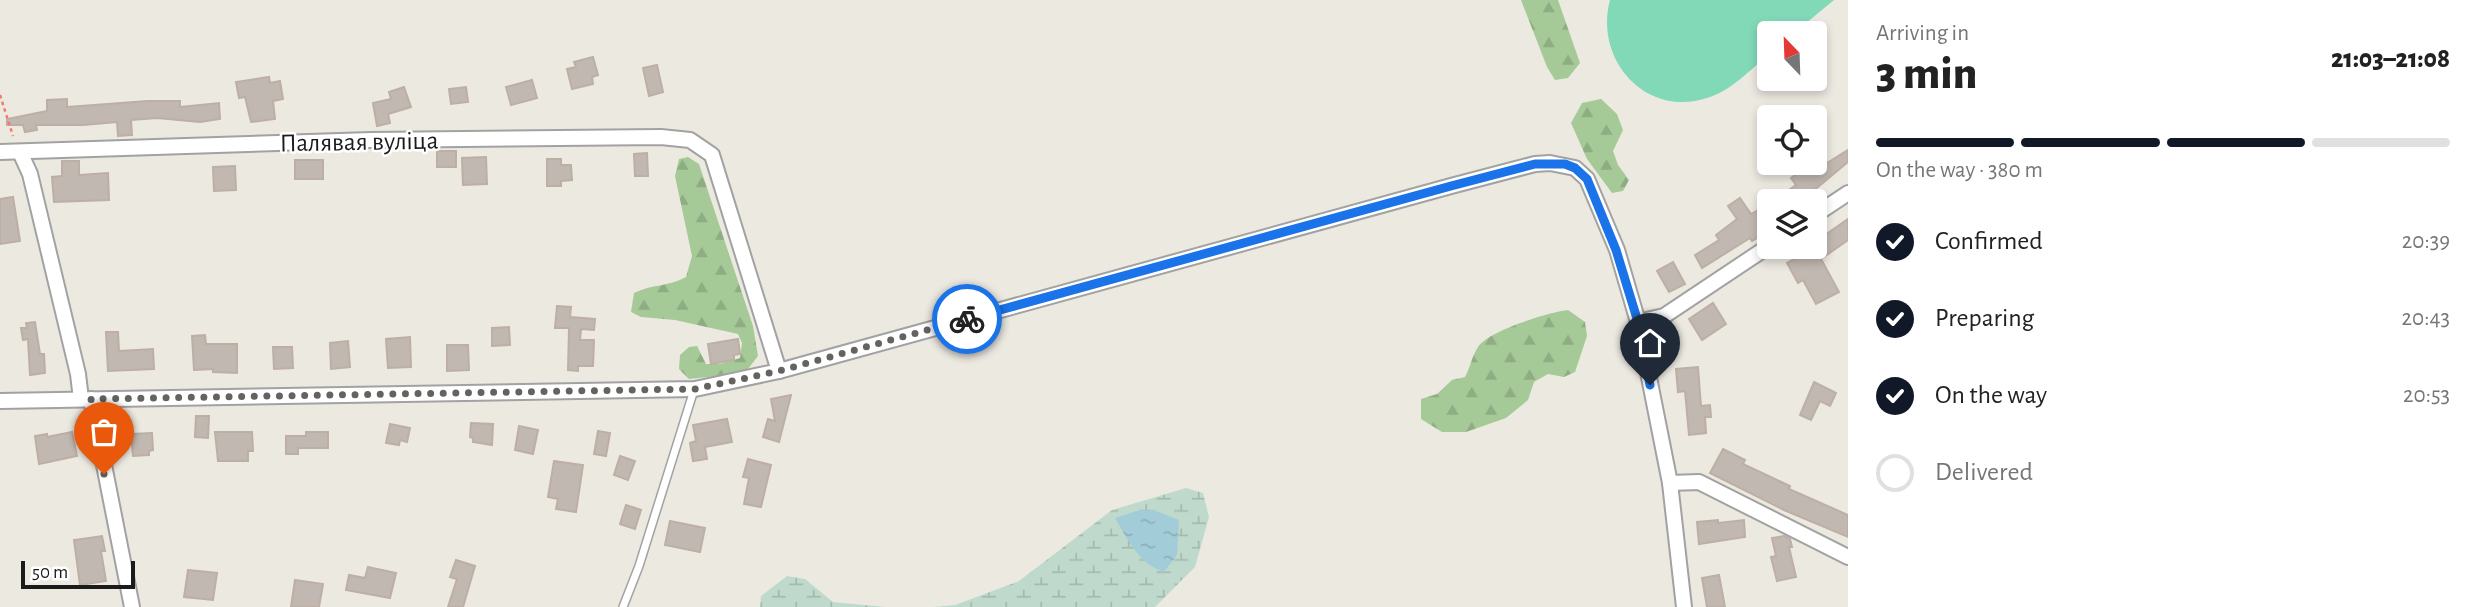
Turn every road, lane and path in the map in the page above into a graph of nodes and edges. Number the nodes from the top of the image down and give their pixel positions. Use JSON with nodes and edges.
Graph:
{"nodes":[{"id":1,"x":0,"y":95,"type":"edge"},
{"id":2,"x":0,"y":152,"type":"edge"},
{"id":3,"x":20,"y":152,"type":"junction"},
{"id":4,"x":1848,"y":193,"type":"edge"},
{"id":5,"x":1827,"y":207,"type":"edge"},
{"id":6,"x":1757,"y":254,"type":"edge"},
{"id":7,"x":1638,"y":322,"type":"junction"},
{"id":8,"x":779,"y":371,"type":"junction"},
{"id":9,"x":695,"y":389,"type":"junction"},
{"id":10,"x":86,"y":399,"type":"junction"},
{"id":11,"x":0,"y":401,"type":"edge"},
{"id":12,"x":1670,"y":483,"type":"junction"},
{"id":13,"x":1848,"y":557,"type":"edge"},
{"id":14,"x":132,"y":607,"type":"edge"},
{"id":15,"x":623,"y":607,"type":"edge"},
{"id":16,"x":1684,"y":607,"type":"edge"}],
"edges":[{"from":1,"to":3,"type":"path"},
{"from":2,"to":3,"type":"street","name":"Палявая вуліца"},
{"from":3,"to":8,"type":"street","name":"Палявая вуліца"},
{"from":3,"to":10,"type":"street"},
{"from":4,"to":5,"type":"street"},
{"from":6,"to":7,"type":"street"},
{"from":7,"to":8,"type":"street"},
{"from":7,"to":12,"type":"street"},
{"from":8,"to":9,"type":"street"},
{"from":9,"to":10,"type":"street"},
{"from":9,"to":15,"type":"lane"},
{"from":10,"to":11,"type":"street"},
{"from":10,"to":14,"type":"street"},
{"from":12,"to":13,"type":"street"},
{"from":12,"to":16,"type":"street"}]}
